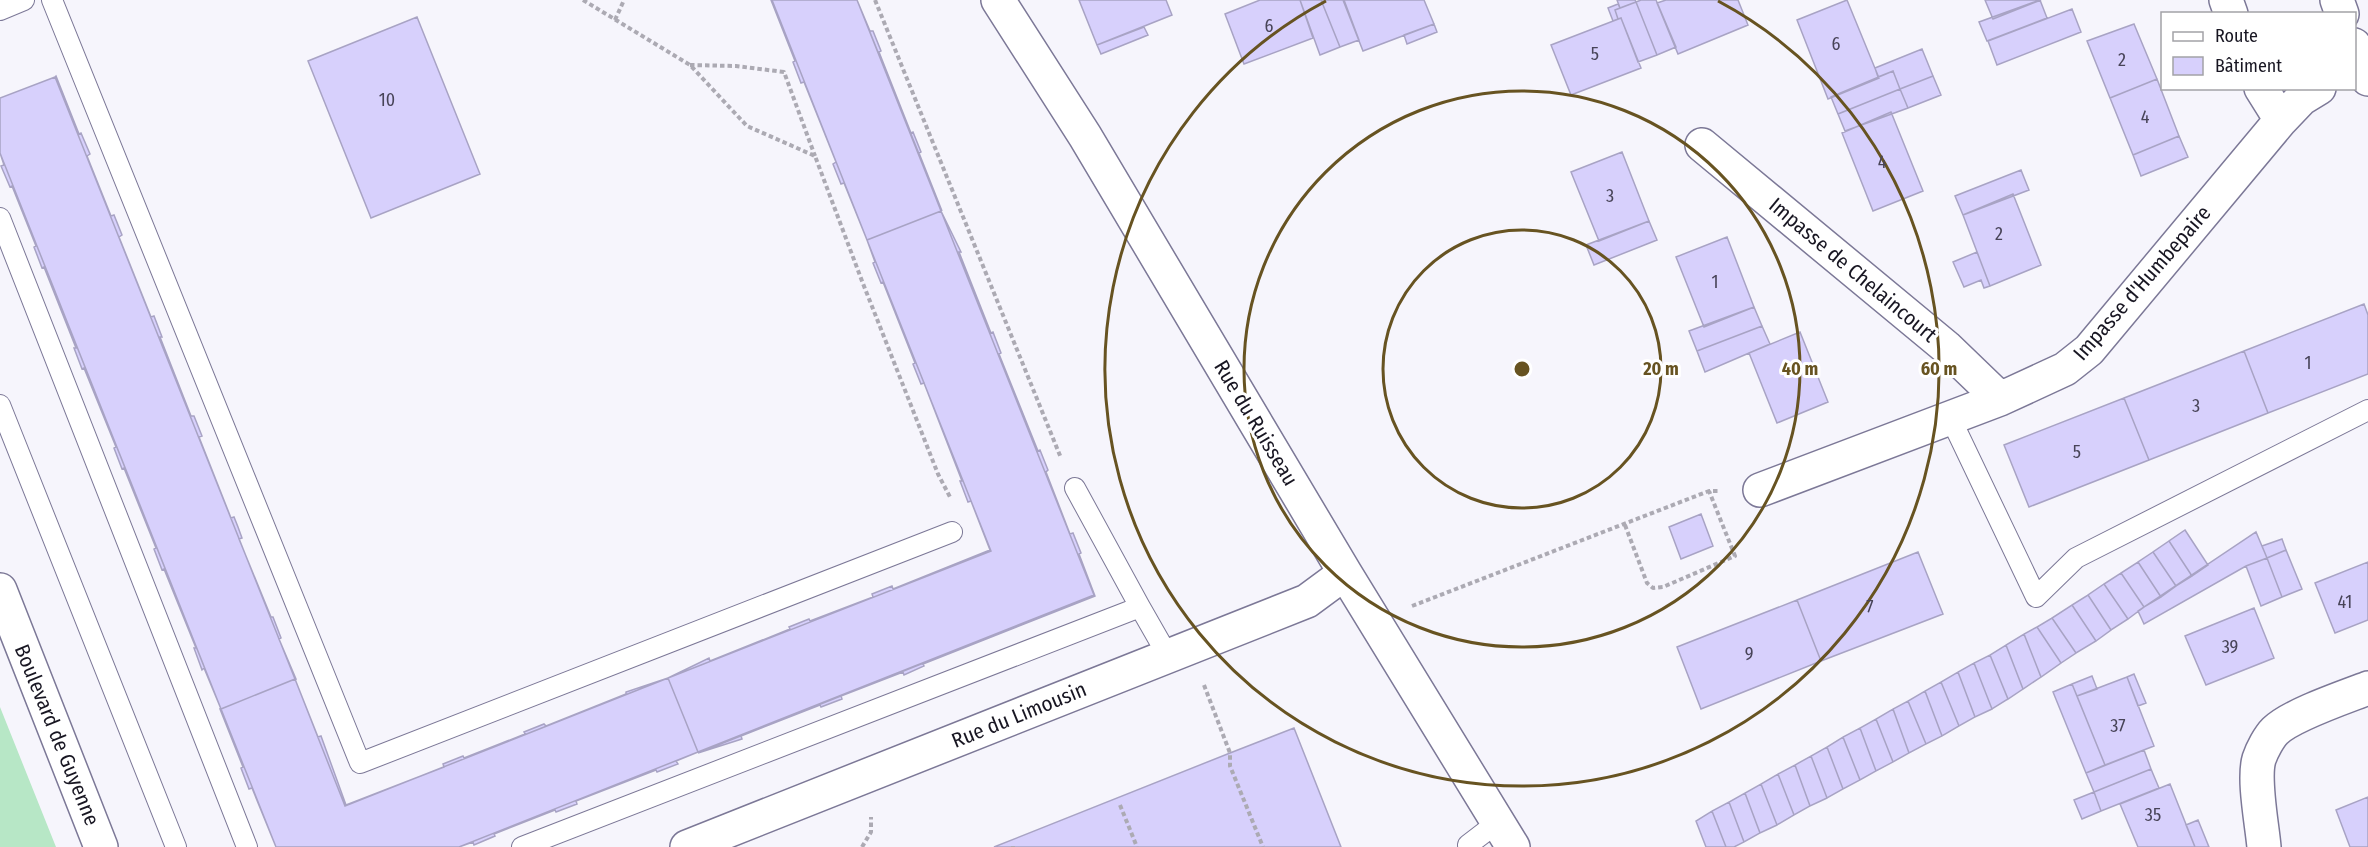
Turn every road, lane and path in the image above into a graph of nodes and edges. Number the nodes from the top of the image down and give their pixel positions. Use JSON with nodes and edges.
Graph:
{"nodes":[{"id":1,"x":24,"y":0,"type":"edge"},
{"id":2,"x":52,"y":0,"type":"edge"},
{"id":3,"x":583,"y":0,"type":"edge"},
{"id":4,"x":624,"y":0,"type":"edge"},
{"id":5,"x":875,"y":0,"type":"edge"},
{"id":6,"x":999,"y":0,"type":"edge"},
{"id":7,"x":0,"y":10,"type":"edge"},
{"id":8,"x":615,"y":20,"type":"junction"},
{"id":9,"x":690,"y":64,"type":"junction"},
{"id":10,"x":2262,"y":90,"type":"edge"},
{"id":11,"x":2316,"y":90,"type":"edge"},
{"id":12,"x":2281,"y":120,"type":"junction"},
{"id":13,"x":1702,"y":145,"type":"dead end"},
{"id":14,"x":815,"y":156,"type":"junction"},
{"id":15,"x":0,"y":218,"type":"edge"},
{"id":16,"x":2000,"y":399,"type":"junction"},
{"id":17,"x":0,"y":405,"type":"edge"},
{"id":18,"x":2368,"y":410,"type":"edge"},
{"id":19,"x":1950,"y":417,"type":"junction"},
{"id":20,"x":1075,"y":488,"type":"joint"},
{"id":21,"x":1760,"y":490,"type":"joint"},
{"id":22,"x":1709,"y":491,"type":"junction"},
{"id":23,"x":1624,"y":525,"type":"junction"},
{"id":24,"x":952,"y":532,"type":"joint"},
{"id":25,"x":1345,"y":573,"type":"junction"},
{"id":26,"x":0,"y":590,"type":"edge"},
{"id":27,"x":1140,"y":607,"type":"junction"},
{"id":28,"x":1378,"y":627,"type":"junction"},
{"id":29,"x":1168,"y":656,"type":"junction"},
{"id":30,"x":2368,"y":688,"type":"edge"},
{"id":31,"x":1207,"y":695,"type":"dead end"},
{"id":32,"x":1120,"y":804,"type":"dead end"},
{"id":33,"x":1506,"y":835,"type":"edge"},
{"id":34,"x":1462,"y":846,"type":"edge"},
{"id":35,"x":101,"y":847,"type":"edge"},
{"id":36,"x":176,"y":847,"type":"edge"},
{"id":37,"x":247,"y":847,"type":"edge"},
{"id":38,"x":522,"y":847,"type":"edge"},
{"id":39,"x":687,"y":847,"type":"edge"},
{"id":40,"x":1137,"y":847,"type":"edge"},
{"id":41,"x":1263,"y":847,"type":"edge"},
{"id":42,"x":2264,"y":847,"type":"edge"}],
"edges":[{"from":1,"to":7,"type":"lane"},
{"from":2,"to":24,"type":"lane"},
{"from":3,"to":8,"type":"path"},
{"from":4,"to":8,"type":"path"},
{"from":5,"to":20,"type":"path"},
{"from":6,"to":25,"type":"street","name":"Rue du Ruisseau"},
{"from":8,"to":9,"type":"path"},
{"from":9,"to":14,"type":"path"},
{"from":9,"to":14,"type":"path"},
{"from":10,"to":12,"type":"street"},
{"from":11,"to":12,"type":"street","name":"Impasse d'Humbepaire"},
{"from":12,"to":16,"type":"street","name":"Impasse d'Humbepaire"},
{"from":13,"to":16,"type":"street","name":"Impasse de Chelaincourt"},
{"from":14,"to":24,"type":"path"},
{"from":15,"to":37,"type":"lane"},
{"from":16,"to":19,"type":"street","name":"Impasse d'Humbepaire"},
{"from":17,"to":36,"type":"lane"},
{"from":18,"to":19,"type":"lane"},
{"from":19,"to":21,"type":"street","name":"Impasse d'Humbepaire"},
{"from":20,"to":27,"type":"lane"},
{"from":21,"to":22,"type":"path"},
{"from":22,"to":23,"type":"path"},
{"from":22,"to":23,"type":"path"},
{"from":23,"to":28,"type":"path"},
{"from":25,"to":28,"type":"street","name":"Rue du Ruisseau"},
{"from":25,"to":29,"type":"street","name":"Rue du Limousin"},
{"from":26,"to":35,"type":"street","name":"Boulevard de Guyenne"},
{"from":27,"to":29,"type":"lane"},
{"from":27,"to":38,"type":"lane"},
{"from":28,"to":33,"type":"street","name":"Rue du Ruisseau"},
{"from":29,"to":39,"type":"street","name":"Rue du Limousin"},
{"from":30,"to":42,"type":"street"},
{"from":31,"to":41,"type":"path"},
{"from":32,"to":40,"type":"path"},
{"from":33,"to":34,"type":"lane"}]}
